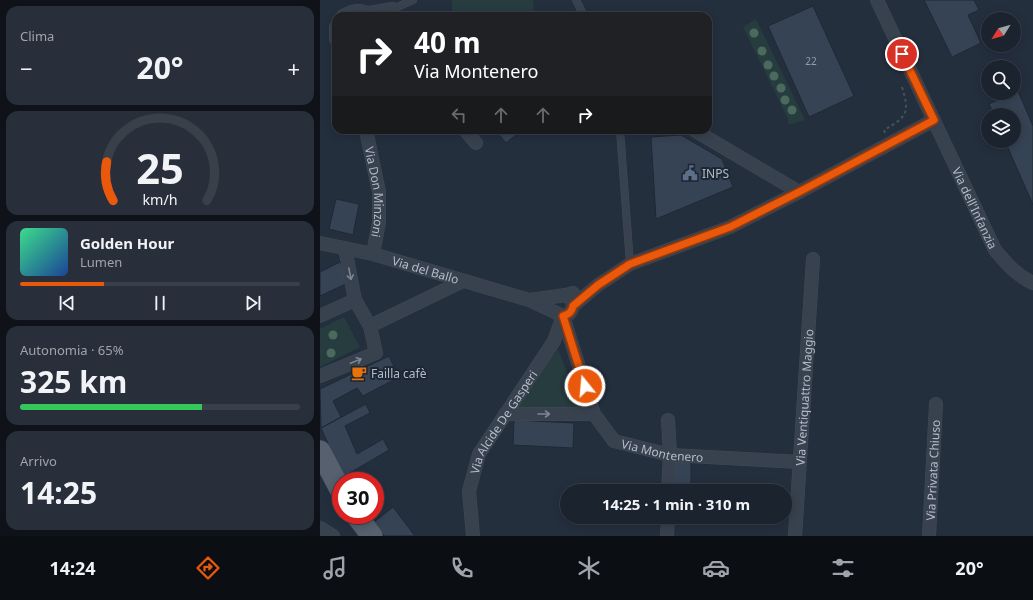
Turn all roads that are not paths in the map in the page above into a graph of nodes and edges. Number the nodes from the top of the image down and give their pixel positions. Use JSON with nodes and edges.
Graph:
{"nodes":[{"id":1,"x":413,"y":0,"type":"edge"},
{"id":2,"x":576,"y":0,"type":"edge"},
{"id":3,"x":877,"y":0,"type":"edge"},
{"id":4,"x":346,"y":9,"type":"edge"},
{"id":5,"x":360,"y":12,"type":"edge"},
{"id":6,"x":390,"y":12,"type":"edge"},
{"id":7,"x":582,"y":12,"type":"edge"},
{"id":8,"x":934,"y":120,"type":"junction"},
{"id":9,"x":367,"y":134,"type":"edge"},
{"id":10,"x":468,"y":134,"type":"edge"},
{"id":11,"x":620,"y":134,"type":"edge"},
{"id":12,"x":701,"y":134,"type":"edge"},
{"id":13,"x":476,"y":143,"type":"dead end"},
{"id":14,"x":799,"y":192,"type":"junction"},
{"id":15,"x":320,"y":243,"type":"edge"},
{"id":16,"x":345,"y":248,"type":"junction"},
{"id":17,"x":373,"y":254,"type":"junction"},
{"id":18,"x":813,"y":259,"type":"dead end"},
{"id":19,"x":630,"y":264,"type":"junction"},
{"id":20,"x":463,"y":281,"type":"junction"},
{"id":21,"x":1033,"y":283,"type":"edge"},
{"id":22,"x":565,"y":299,"type":"junction"},
{"id":23,"x":355,"y":300,"type":"junction"},
{"id":24,"x":529,"y":300,"type":"junction"},
{"id":25,"x":558,"y":314,"type":"junction"},
{"id":26,"x":320,"y":316,"type":"edge"},
{"id":27,"x":370,"y":326,"type":"junction"},
{"id":28,"x":320,"y":376,"type":"edge"},
{"id":29,"x":936,"y":404,"type":"dead end"},
{"id":30,"x":505,"y":414,"type":"junction"},
{"id":31,"x":594,"y":414,"type":"junction"},
{"id":32,"x":668,"y":420,"type":"dead end"},
{"id":33,"x":320,"y":451,"type":"edge"},
{"id":34,"x":670,"y":456,"type":"junction"},
{"id":35,"x":799,"y":462,"type":"junction"},
{"id":36,"x":332,"y":474,"type":"edge"},
{"id":37,"x":668,"y":484,"type":"edge"},
{"id":38,"x":363,"y":524,"type":"edge"},
{"id":39,"x":668,"y":524,"type":"edge"},
{"id":40,"x":320,"y":528,"type":"edge"},
{"id":41,"x":333,"y":536,"type":"edge"},
{"id":42,"x":372,"y":536,"type":"edge"},
{"id":43,"x":473,"y":536,"type":"edge"},
{"id":44,"x":667,"y":536,"type":"edge"},
{"id":45,"x":795,"y":536,"type":"edge"},
{"id":46,"x":929,"y":536,"type":"edge"}],
"edges":[{"from":1,"to":6,"type":"lane"},
{"from":2,"to":7,"type":"lane"},
{"from":3,"to":8,"type":"street","name":"Via dell'Infanzia"},
{"from":4,"to":5,"type":"street"},
{"from":8,"to":14,"type":"street"},
{"from":8,"to":21,"type":"street","name":"Via dell'Infanzia"},
{"from":9,"to":17,"type":"street","name":"Via Don Minzoni"},
{"from":10,"to":13,"type":"street"},
{"from":11,"to":19,"type":"lane"},
{"from":12,"to":14,"type":"street"},
{"from":14,"to":19,"type":"street"},
{"from":15,"to":16,"type":"street","name":"Via del Ballo"},
{"from":16,"to":17,"type":"street","name":"Via del Ballo"},
{"from":16,"to":23,"type":"street","one_way":true},
{"from":17,"to":20,"type":"street","name":"Via del Ballo"},
{"from":18,"to":35,"type":"street","name":"Via Ventiquattro Maggio"},
{"from":19,"to":22,"type":"street"},
{"from":20,"to":24,"type":"street","name":"Via del Ballo"},
{"from":20,"to":27,"type":"street"},
{"from":22,"to":24,"type":"street"},
{"from":22,"to":25,"type":"street","name":"Via Alcide De Gasperi"},
{"from":22,"to":25,"type":"street"},
{"from":23,"to":26,"type":"street"},
{"from":23,"to":27,"type":"street"},
{"from":24,"to":25,"type":"street"},
{"from":25,"to":30,"type":"street","name":"Via Alcide De Gasperi"},
{"from":25,"to":31,"type":"street","name":"Via Montenero"},
{"from":28,"to":27,"type":"street","one_way":true},
{"from":29,"to":46,"type":"street","name":"Via Privata Chiuso"},
{"from":30,"to":31,"type":"street","one_way":true},
{"from":30,"to":43,"type":"street","name":"Via Alcide De Gasperi"},
{"from":31,"to":34,"type":"street","name":"Via Montenero"},
{"from":32,"to":34,"type":"street"},
{"from":33,"to":36,"type":"main road"},
{"from":34,"to":35,"type":"street","name":"Via Montenero"},
{"from":34,"to":37,"type":"street"},
{"from":35,"to":45,"type":"street","name":"Via Ventiquattro Maggio"},
{"from":38,"to":42,"type":"main road"},
{"from":39,"to":44,"type":"street"},
{"from":40,"to":41,"type":"street"}]}
